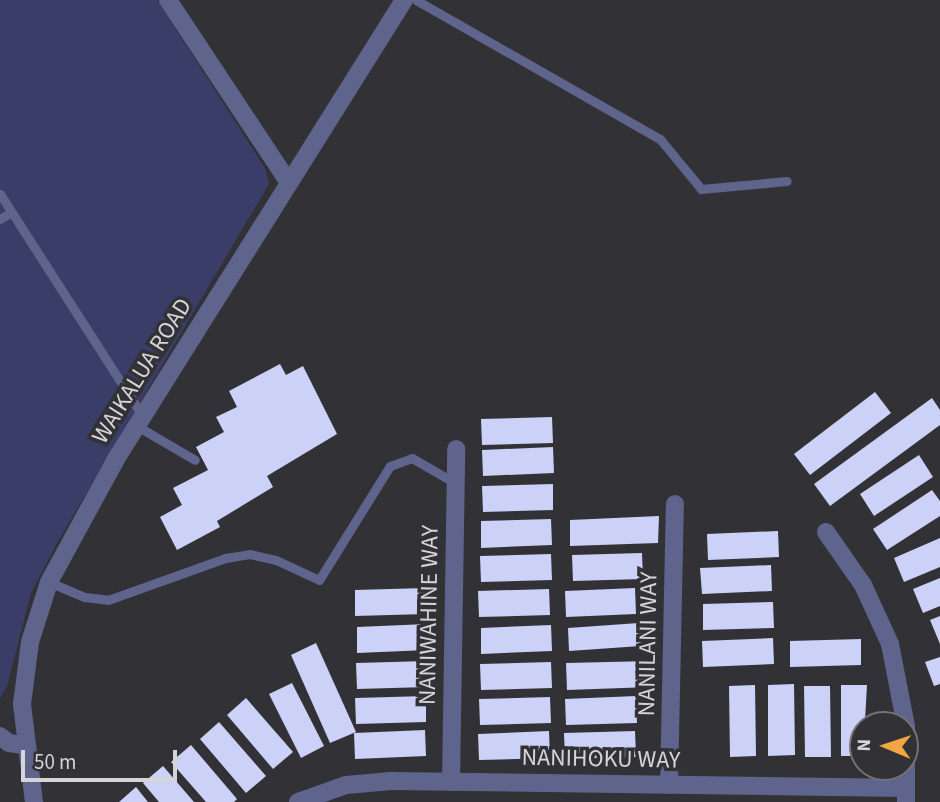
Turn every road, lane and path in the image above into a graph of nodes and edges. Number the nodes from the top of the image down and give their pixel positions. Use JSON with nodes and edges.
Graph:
{"nodes":[{"id":1,"x":168,"y":0,"type":"edge"},
{"id":2,"x":404,"y":0,"type":"edge"},
{"id":3,"x":416,"y":0,"type":"edge"},
{"id":4,"x":287,"y":180,"type":"junction"},
{"id":5,"x":787,"y":181,"type":"dead end"},
{"id":6,"x":0,"y":194,"type":"edge"},
{"id":7,"x":11,"y":212,"type":"junction"},
{"id":8,"x":0,"y":219,"type":"edge"},
{"id":9,"x":140,"y":421,"type":"junction"},
{"id":10,"x":456,"y":449,"type":"dead end"},
{"id":11,"x":195,"y":460,"type":"dead end"},
{"id":12,"x":455,"y":484,"type":"junction"},
{"id":13,"x":675,"y":504,"type":"dead end"},
{"id":14,"x":826,"y":532,"type":"dead end"},
{"id":15,"x":49,"y":582,"type":"junction"},
{"id":16,"x":0,"y":736,"type":"edge"},
{"id":17,"x":24,"y":745,"type":"junction"},
{"id":18,"x":451,"y":782,"type":"junction"},
{"id":19,"x":669,"y":785,"type":"junction"},
{"id":20,"x":906,"y":795,"type":"edge"},
{"id":21,"x":28,"y":800,"type":"edge"},
{"id":22,"x":298,"y":802,"type":"edge"}],
"edges":[{"from":1,"to":4,"type":"street"},
{"from":2,"to":4,"type":"street","name":"WAIKALUA ROAD"},
{"from":3,"to":5,"type":"lane"},
{"from":4,"to":9,"type":"street","name":"WAIKALUA ROAD"},
{"from":6,"to":7,"type":"lane"},
{"from":7,"to":8,"type":"lane"},
{"from":7,"to":9,"type":"lane"},
{"from":9,"to":11,"type":"lane"},
{"from":9,"to":15,"type":"street","name":"WAIKALUA ROAD"},
{"from":10,"to":12,"type":"street","name":"NANIWAHINE WAY"},
{"from":12,"to":15,"type":"lane"},
{"from":12,"to":18,"type":"street","name":"NANIWAHINE WAY"},
{"from":13,"to":19,"type":"street","name":"NANILANI WAY"},
{"from":14,"to":20,"type":"street"},
{"from":15,"to":17,"type":"street","name":"WAIKALUA ROAD"},
{"from":16,"to":17,"type":"street"},
{"from":17,"to":21,"type":"street","name":"WAIKALUA ROAD"},
{"from":18,"to":19,"type":"street","name":"NANIHOKU WAY"},
{"from":18,"to":22,"type":"street","name":"NANIHOKU WAY"},
{"from":19,"to":20,"type":"street","name":"NANIHOKU WAY"}]}
